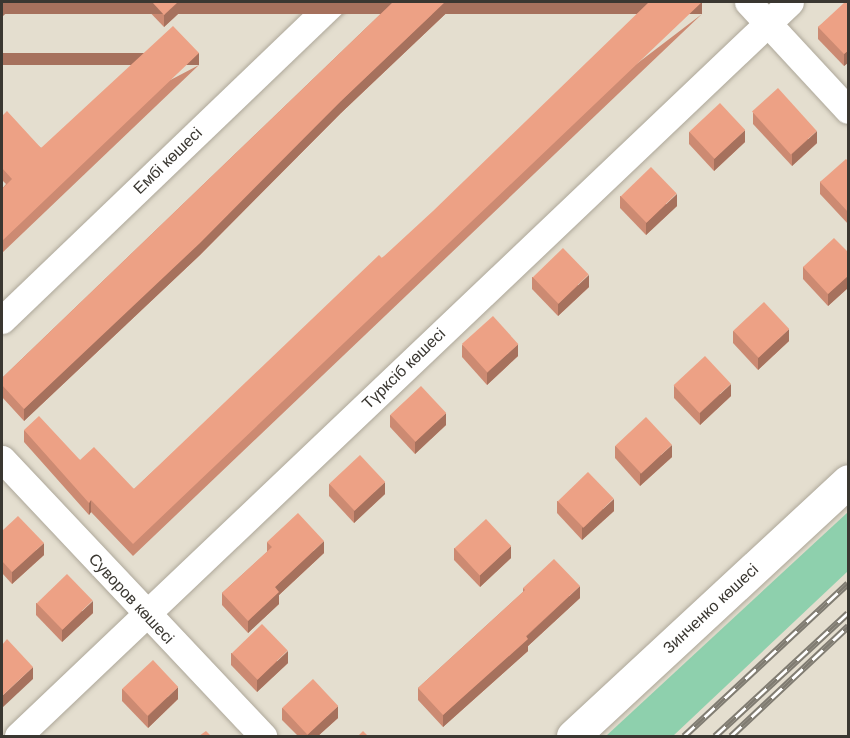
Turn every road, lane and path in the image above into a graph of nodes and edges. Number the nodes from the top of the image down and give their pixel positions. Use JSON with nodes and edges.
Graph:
{"nodes":[{"id":1,"x":334,"y":2,"type":"edge"},
{"id":2,"x":748,"y":2,"type":"edge"},
{"id":3,"x":790,"y":2,"type":"edge"},
{"id":4,"x":768,"y":22,"type":"junction"},
{"id":5,"x":849,"y":110,"type":"edge"},
{"id":6,"x":2,"y":320,"type":"edge"},
{"id":7,"x":2,"y":459,"type":"edge"},
{"id":8,"x":849,"y":481,"type":"edge"},
{"id":9,"x":147,"y":615,"type":"junction"},
{"id":10,"x":18,"y":736,"type":"edge"},
{"id":11,"x":263,"y":736,"type":"edge"},
{"id":12,"x":573,"y":736,"type":"edge"}],
"edges":[{"from":1,"to":6,"type":"street","name":"Ембі көшесі"},
{"from":2,"to":4,"type":"street"},
{"from":3,"to":4,"type":"street","name":"Түрксіб көшесі"},
{"from":4,"to":5,"type":"street"},
{"from":4,"to":9,"type":"street","name":"Түрксіб көшесі"},
{"from":7,"to":9,"type":"street","name":"Суворов көшесі"},
{"from":8,"to":12,"type":"main road","name":"Зинченко көшесі"},
{"from":9,"to":10,"type":"street","name":"Түрксіб көшесі"},
{"from":9,"to":11,"type":"street","name":"Суворов көшесі"}]}
